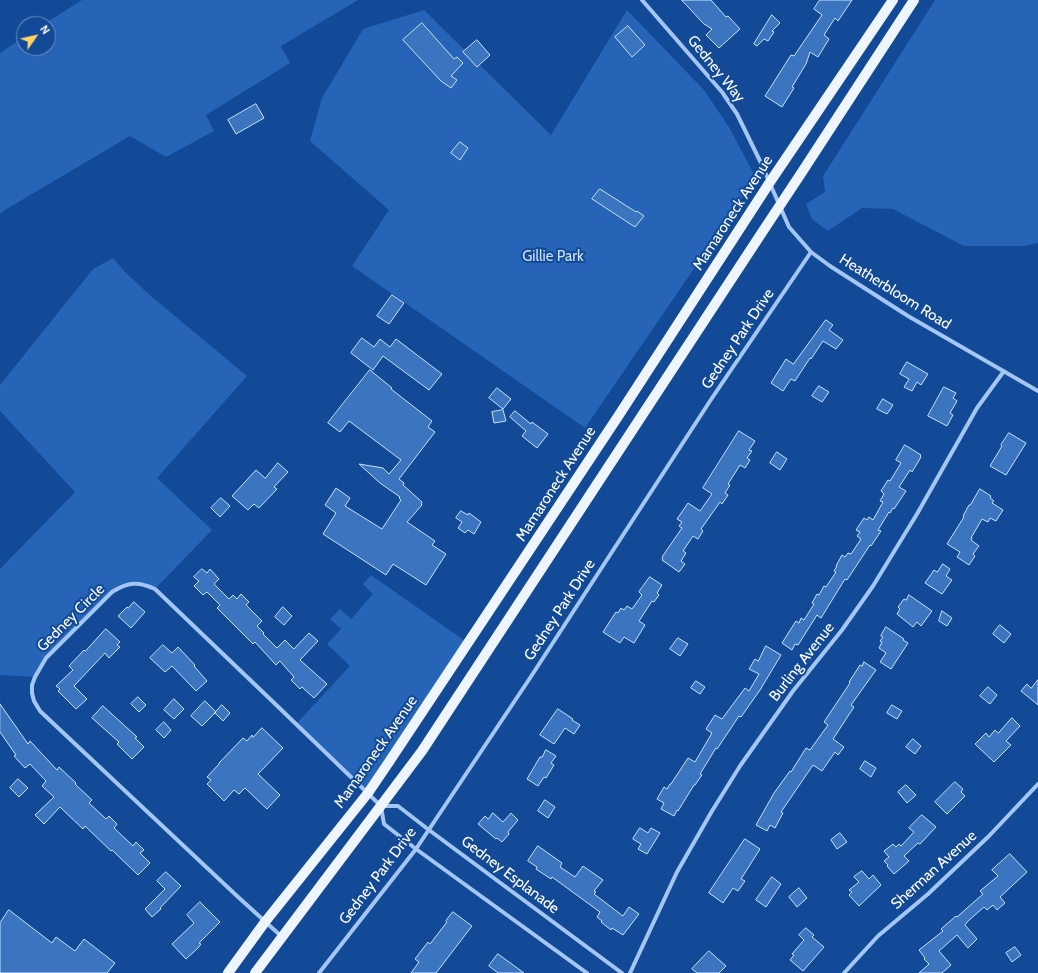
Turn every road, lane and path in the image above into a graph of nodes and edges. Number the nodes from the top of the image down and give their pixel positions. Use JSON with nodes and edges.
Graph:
{"nodes":[{"id":1,"x":642,"y":0,"type":"edge"},
{"id":2,"x":893,"y":0,"type":"edge"},
{"id":3,"x":914,"y":0,"type":"edge"},
{"id":4,"x":770,"y":182,"type":"junction"},
{"id":5,"x":780,"y":205,"type":"junction"},
{"id":6,"x":811,"y":252,"type":"junction"},
{"id":7,"x":1004,"y":371,"type":"junction"},
{"id":8,"x":1038,"y":391,"type":"edge"},
{"id":9,"x":1038,"y":784,"type":"edge"},
{"id":10,"x":368,"y":793,"type":"junction"},
{"id":11,"x":381,"y":806,"type":"junction"},
{"id":12,"x":429,"y":830,"type":"junction"},
{"id":13,"x":416,"y":849,"type":"junction"},
{"id":14,"x":266,"y":922,"type":"junction"},
{"id":15,"x":282,"y":937,"type":"junction"},
{"id":16,"x":321,"y":972,"type":"edge"},
{"id":17,"x":228,"y":973,"type":"edge"},
{"id":18,"x":255,"y":973,"type":"edge"},
{"id":19,"x":587,"y":973,"type":"edge"},
{"id":20,"x":622,"y":973,"type":"edge"},
{"id":21,"x":630,"y":973,"type":"edge"},
{"id":22,"x":844,"y":973,"type":"edge"}],
"edges":[{"from":1,"to":4,"type":"street","name":"Gedney Way"},
{"from":2,"to":4,"type":"main road","name":"Mamaroneck Avenue"},
{"from":3,"to":5,"type":"main road"},
{"from":4,"to":5,"type":"street","name":"Heatherbloom Road"},
{"from":4,"to":10,"type":"main road","name":"Mamaroneck Avenue"},
{"from":5,"to":6,"type":"street","name":"Heatherbloom Road"},
{"from":5,"to":11,"type":"main road"},
{"from":6,"to":7,"type":"street","name":"Heatherbloom Road"},
{"from":6,"to":12,"type":"street","name":"Gedney Park Drive"},
{"from":7,"to":8,"type":"street","name":"Heatherbloom Road"},
{"from":7,"to":21,"type":"street","name":"Burling Avenue"},
{"from":9,"to":22,"type":"street","name":"Sherman Avenue"},
{"from":10,"to":11,"type":"street"},
{"from":10,"to":14,"type":"main road","name":"Mamaroneck Avenue"},
{"from":10,"to":14,"type":"street","name":"Gedney Circle"},
{"from":11,"to":12,"type":"street","name":"Gedney Esplanade"},
{"from":11,"to":13,"type":"street"},
{"from":11,"to":15,"type":"main road"},
{"from":12,"to":13,"type":"street","name":"Gedney Park Drive"},
{"from":12,"to":20,"type":"street","name":"Gedney Esplanade"},
{"from":13,"to":16,"type":"street","name":"Gedney Park Drive"},
{"from":13,"to":19,"type":"street"},
{"from":14,"to":15,"type":"street","name":"Gedney Circle"},
{"from":14,"to":17,"type":"main road","name":"Mamaroneck Avenue"},
{"from":15,"to":18,"type":"main road"}]}
